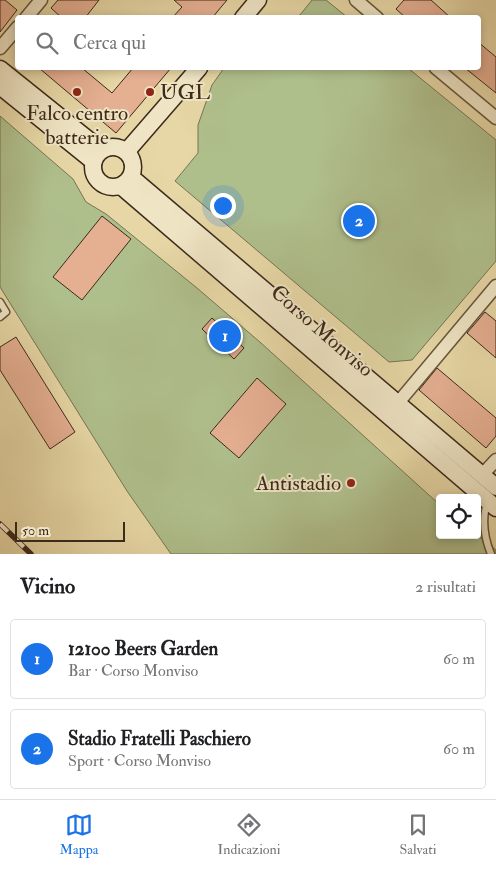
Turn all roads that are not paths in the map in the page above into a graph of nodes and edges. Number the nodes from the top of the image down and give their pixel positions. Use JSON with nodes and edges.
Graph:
{"nodes":[{"id":1,"x":41,"y":0,"type":"edge"},
{"id":2,"x":258,"y":0,"type":"edge"},
{"id":3,"x":356,"y":0,"type":"edge"},
{"id":4,"x":28,"y":15,"type":"edge"},
{"id":5,"x":246,"y":15,"type":"edge"},
{"id":6,"x":374,"y":15,"type":"edge"},
{"id":7,"x":15,"y":30,"type":"edge"},
{"id":8,"x":0,"y":48,"type":"edge"},
{"id":9,"x":0,"y":69,"type":"edge"},
{"id":10,"x":197,"y":70,"type":"edge"},
{"id":11,"x":438,"y":70,"type":"edge"},
{"id":12,"x":0,"y":86,"type":"edge"},
{"id":13,"x":496,"y":118,"type":"edge"},
{"id":14,"x":126,"y":151,"type":"junction"},
{"id":15,"x":97,"y":156,"type":"junction"},
{"id":16,"x":126,"y":181,"type":"junction"},
{"id":17,"x":496,"y":286,"type":"edge"},
{"id":18,"x":492,"y":300,"type":"edge"},
{"id":19,"x":0,"y":302,"type":"edge"},
{"id":20,"x":0,"y":317,"type":"edge"},
{"id":21,"x":397,"y":404,"type":"junction"},
{"id":22,"x":496,"y":460,"type":"edge"},
{"id":23,"x":482,"y":475,"type":"junction"},
{"id":24,"x":496,"y":487,"type":"edge"},
{"id":25,"x":492,"y":504,"type":"edge"},
{"id":26,"x":491,"y":554,"type":"edge"}],
"edges":[{"from":1,"to":4,"type":"street"},
{"from":2,"to":5,"type":"main road"},
{"from":3,"to":6,"type":"street"},
{"from":7,"to":8,"type":"street"},
{"from":9,"to":15,"type":"main road"},
{"from":10,"to":14,"type":"main road"},
{"from":11,"to":13,"type":"street"},
{"from":12,"to":15,"type":"main road"},
{"from":14,"to":15,"type":"main road"},
{"from":14,"to":16,"type":"main road"},
{"from":15,"to":16,"type":"main road"},
{"from":16,"to":21,"type":"main road","name":"Corso Monviso"},
{"from":16,"to":25,"type":"main road","name":"Corso Monviso"},
{"from":17,"to":18,"type":"street"},
{"from":18,"to":21,"type":"street"},
{"from":19,"to":20,"type":"lane"},
{"from":21,"to":23,"type":"main road","name":"Corso Monviso"},
{"from":22,"to":23,"type":"street"},
{"from":23,"to":24,"type":"main road","name":"Corso Monviso"},
{"from":25,"to":26,"type":"lane"}]}
